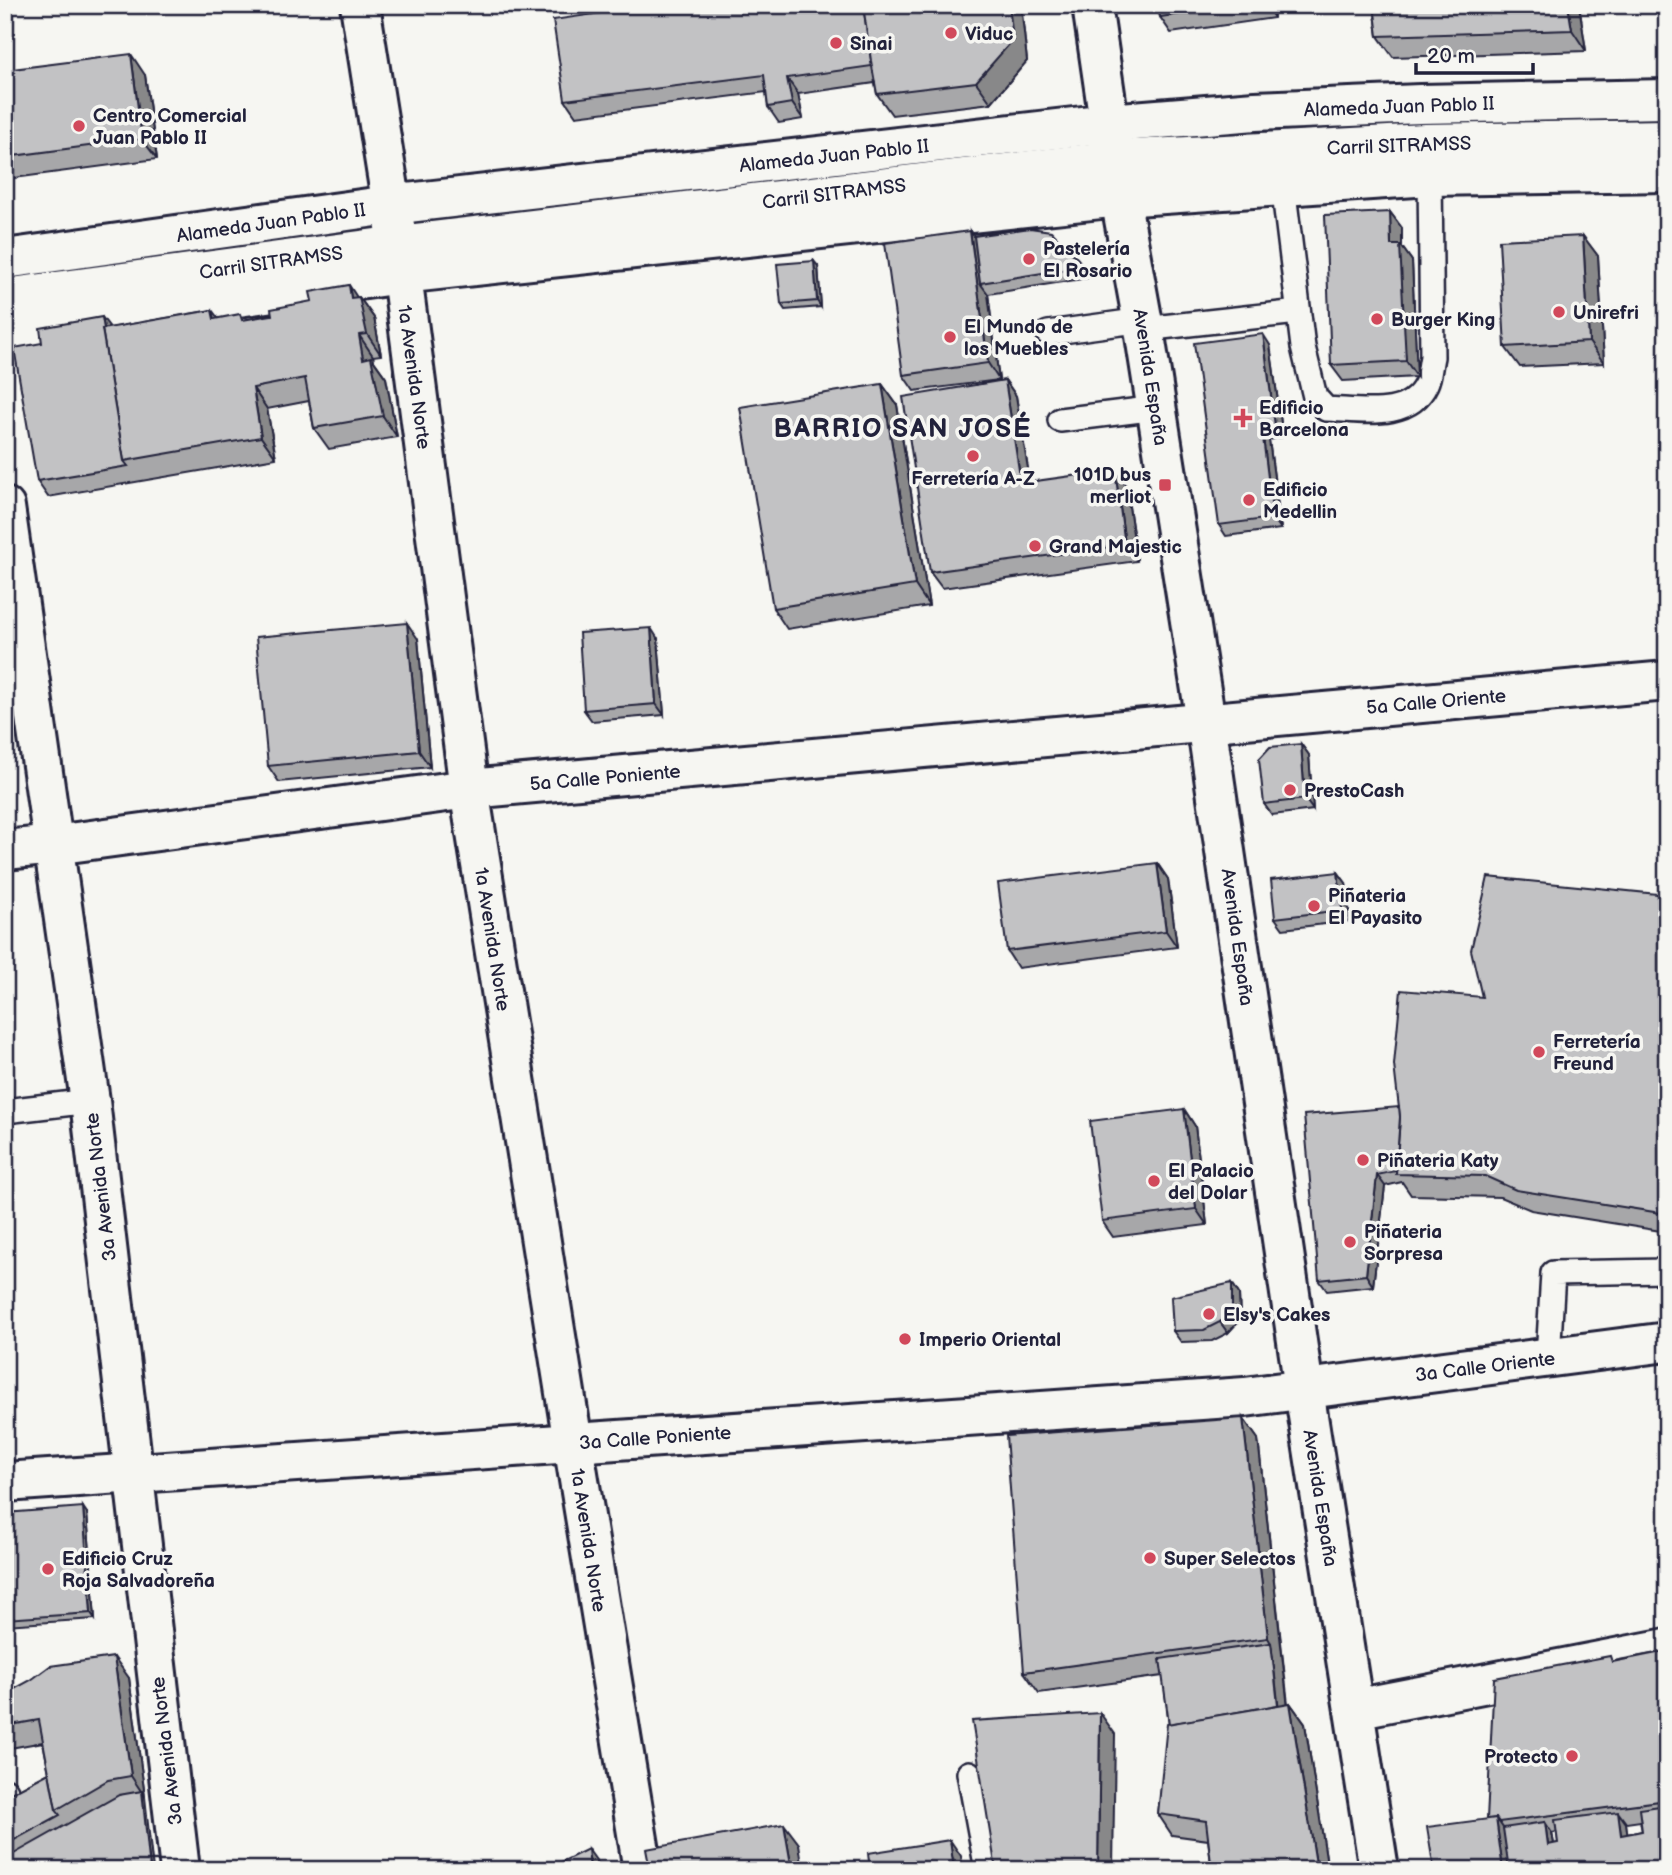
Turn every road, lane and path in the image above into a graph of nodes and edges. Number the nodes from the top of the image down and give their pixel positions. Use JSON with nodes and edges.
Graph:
{"nodes":[{"id":1,"x":360,"y":5,"type":"edge"},
{"id":2,"x":1092,"y":5,"type":"edge"},
{"id":3,"x":1667,"y":99,"type":"edge"},
{"id":4,"x":1667,"y":139,"type":"edge"},
{"id":5,"x":1112,"y":142,"type":"junction"},
{"id":6,"x":1667,"y":172,"type":"edge"},
{"id":7,"x":1430,"y":176,"type":"junction"},
{"id":8,"x":1283,"y":185,"type":"junction"},
{"id":9,"x":1120,"y":197,"type":"junction"},
{"id":10,"x":390,"y":205,"type":"junction"},
{"id":11,"x":5,"y":259,"type":"edge"},
{"id":12,"x":399,"y":259,"type":"junction"},
{"id":13,"x":5,"y":298,"type":"edge"},
{"id":14,"x":1298,"y":313,"type":"junction"},
{"id":15,"x":1143,"y":325,"type":"junction"},
{"id":16,"x":5,"y":330,"type":"edge"},
{"id":17,"x":1048,"y":333,"type":"dead end"},
{"id":18,"x":1157,"y":408,"type":"junction"},
{"id":19,"x":1060,"y":421,"type":"dead end"},
{"id":20,"x":5,"y":507,"type":"edge"},
{"id":21,"x":1667,"y":681,"type":"edge"},
{"id":22,"x":1206,"y":722,"type":"junction"},
{"id":23,"x":469,"y":789,"type":"junction"},
{"id":24,"x":54,"y":845,"type":"junction"},
{"id":25,"x":5,"y":850,"type":"edge"},
{"id":26,"x":90,"y":1101,"type":"junction"},
{"id":27,"x":5,"y":1111,"type":"edge"},
{"id":28,"x":1667,"y":1270,"type":"edge"},
{"id":29,"x":1667,"y":1342,"type":"edge"},
{"id":30,"x":1548,"y":1358,"type":"junction"},
{"id":31,"x":1304,"y":1391,"type":"junction"},
{"id":32,"x":573,"y":1443,"type":"junction"},
{"id":33,"x":134,"y":1473,"type":"junction"},
{"id":34,"x":5,"y":1482,"type":"edge"},
{"id":35,"x":1667,"y":1648,"type":"edge"},
{"id":36,"x":1354,"y":1709,"type":"junction"},
{"id":37,"x":969,"y":1773,"type":"dead end"},
{"id":38,"x":180,"y":1870,"type":"edge"},
{"id":39,"x":643,"y":1870,"type":"edge"},
{"id":40,"x":986,"y":1870,"type":"edge"},
{"id":41,"x":1379,"y":1870,"type":"edge"}],
"edges":[{"from":1,"to":10,"type":"street","name":"1a Avenida Norte"},
{"from":2,"to":5,"type":"street","name":"Avenida España"},
{"from":3,"to":5,"type":"street","name":"Alameda Juan Pablo II"},
{"from":4,"to":5,"type":"street","name":"Carril SITRAMSS"},
{"from":5,"to":9,"type":"street","name":"Avenida España"},
{"from":5,"to":10,"type":"street","name":"Alameda Juan Pablo II"},
{"from":5,"to":12,"type":"street","name":"Carril SITRAMSS"},
{"from":6,"to":7,"type":"street"},
{"from":7,"to":8,"type":"street"},
{"from":7,"to":14,"type":"lane"},
{"from":8,"to":9,"type":"street"},
{"from":8,"to":14,"type":"lane"},
{"from":9,"to":12,"type":"street"},
{"from":9,"to":15,"type":"street","name":"Avenida España"},
{"from":10,"to":11,"type":"street","name":"Alameda Juan Pablo II"},
{"from":10,"to":12,"type":"street","name":"1a Avenida Norte"},
{"from":12,"to":13,"type":"street","name":"Carril SITRAMSS"},
{"from":12,"to":16,"type":"street"},
{"from":12,"to":23,"type":"street","name":"1a Avenida Norte"},
{"from":14,"to":15,"type":"lane"},
{"from":15,"to":17,"type":"lane"},
{"from":15,"to":18,"type":"street","name":"Avenida España"},
{"from":18,"to":19,"type":"lane"},
{"from":18,"to":22,"type":"street","name":"Avenida España"},
{"from":20,"to":24,"type":"street","name":"3a Avenida Norte"},
{"from":21,"to":22,"type":"street","name":"5a Calle Oriente"},
{"from":22,"to":23,"type":"street","name":"5a Calle Poniente"},
{"from":22,"to":31,"type":"street","name":"Avenida España"},
{"from":23,"to":24,"type":"street","name":"5a Calle Poniente"},
{"from":23,"to":32,"type":"street","name":"1a Avenida Norte"},
{"from":24,"to":25,"type":"street","name":"5a Calle Poniente"},
{"from":24,"to":26,"type":"street","name":"3a Avenida Norte"},
{"from":26,"to":27,"type":"lane"},
{"from":26,"to":33,"type":"street","name":"3a Avenida Norte"},
{"from":28,"to":30,"type":"lane"},
{"from":29,"to":30,"type":"street","name":"3a Calle Oriente"},
{"from":30,"to":31,"type":"street","name":"3a Calle Oriente"},
{"from":31,"to":32,"type":"street","name":"3a Calle Poniente"},
{"from":31,"to":36,"type":"street","name":"Avenida España"},
{"from":32,"to":33,"type":"street","name":"3a Calle Poniente"},
{"from":32,"to":39,"type":"street","name":"1a Avenida Norte"},
{"from":33,"to":34,"type":"street","name":"3a Calle Poniente"},
{"from":33,"to":38,"type":"street","name":"3a Avenida Norte"},
{"from":35,"to":36,"type":"street"},
{"from":36,"to":41,"type":"street","name":"Avenida España"},
{"from":37,"to":40,"type":"lane"}]}
